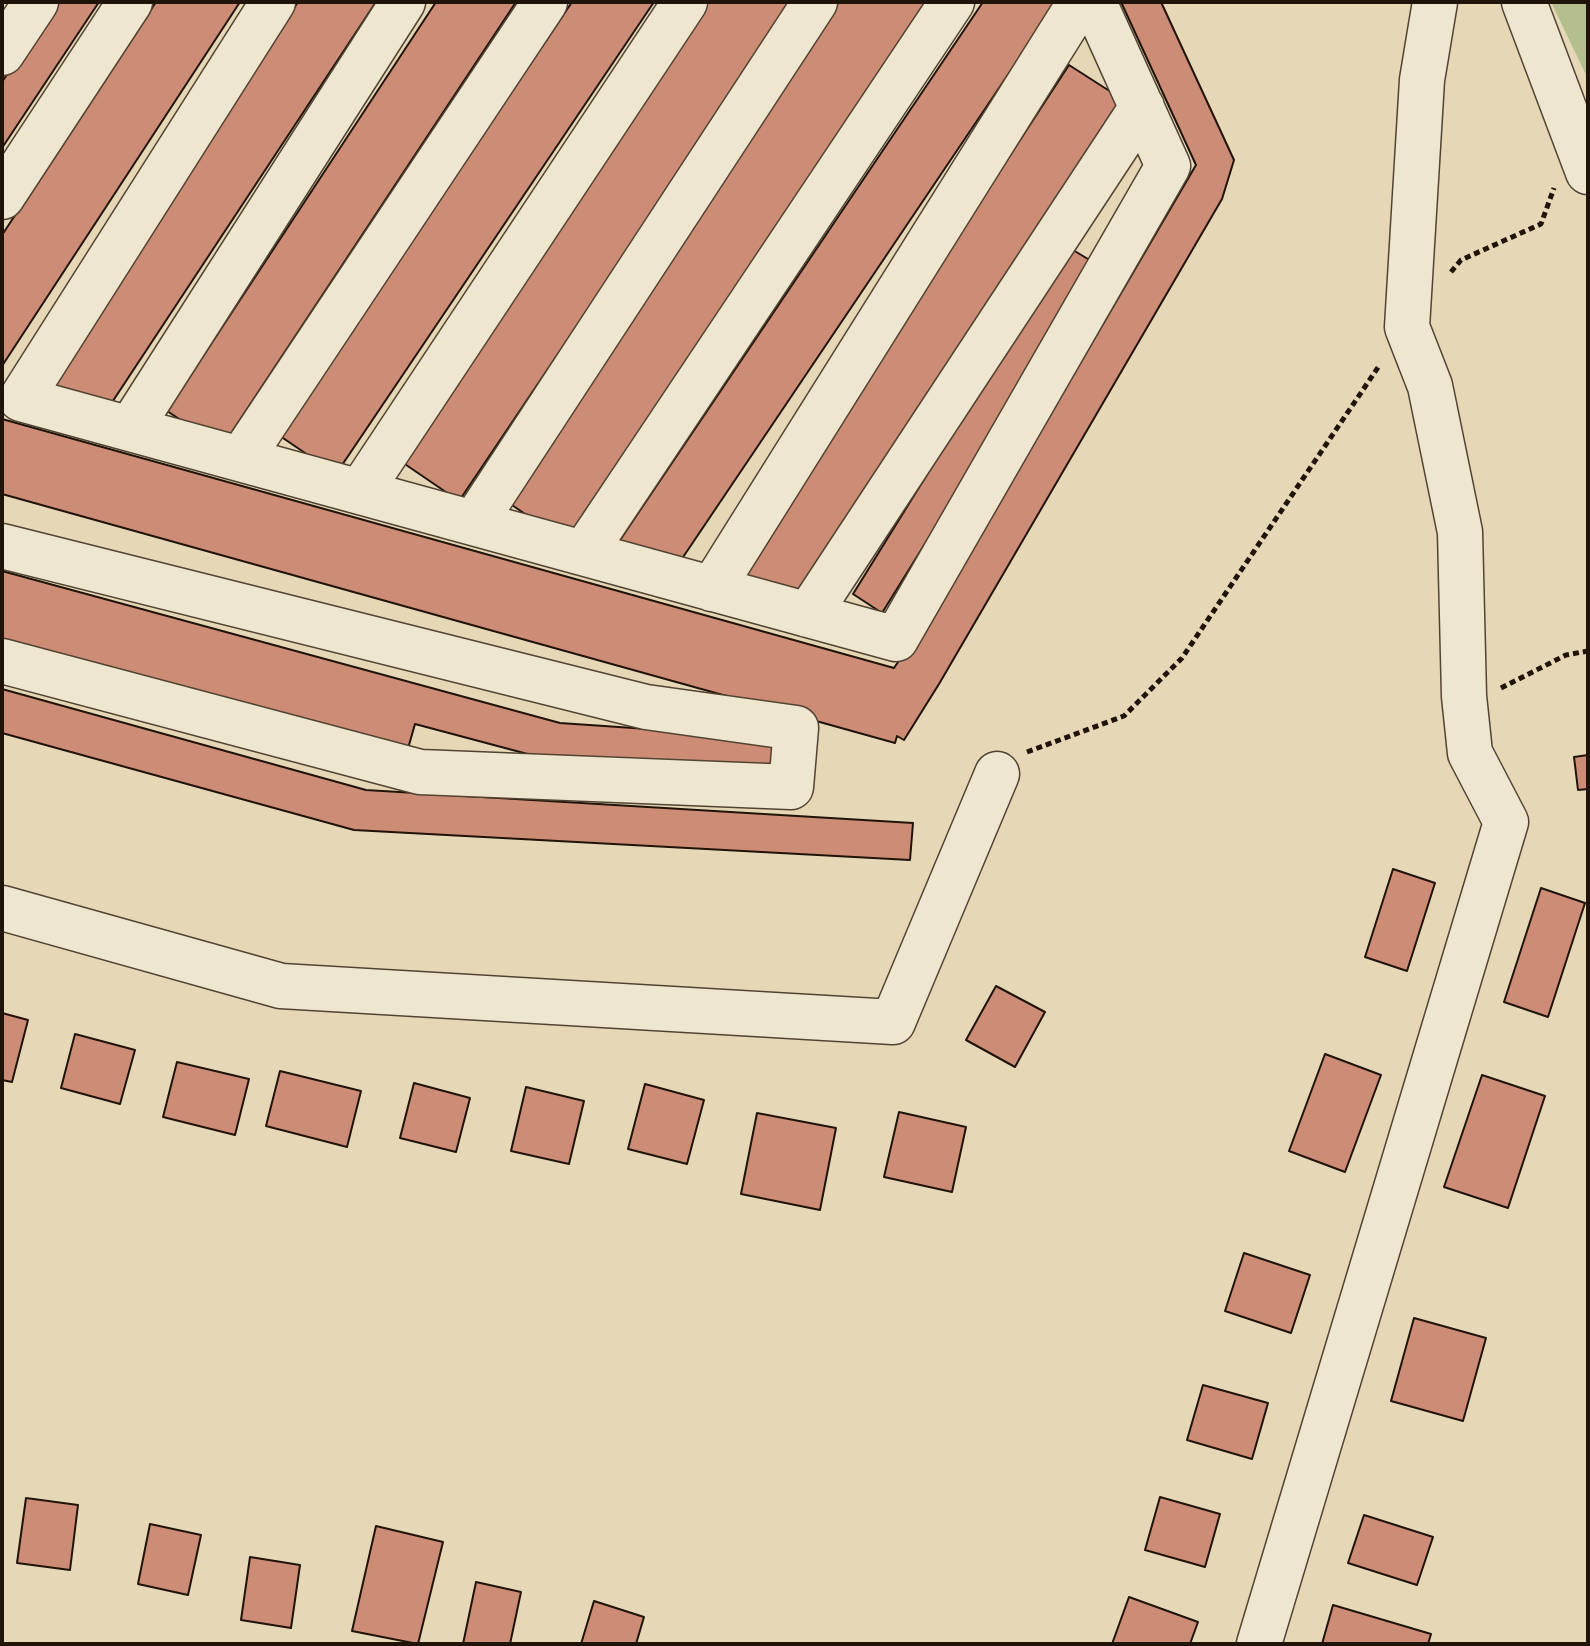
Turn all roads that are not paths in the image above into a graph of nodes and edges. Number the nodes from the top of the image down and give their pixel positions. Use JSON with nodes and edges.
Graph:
{"nodes":[{"id":1,"x":36,"y":2,"type":"edge"},
{"id":2,"x":130,"y":2,"type":"edge"},
{"id":3,"x":273,"y":2,"type":"edge"},
{"id":4,"x":403,"y":2,"type":"edge"},
{"id":5,"x":545,"y":2,"type":"edge"},
{"id":6,"x":685,"y":2,"type":"edge"},
{"id":7,"x":815,"y":2,"type":"edge"},
{"id":8,"x":952,"y":2,"type":"edge"},
{"id":9,"x":1080,"y":2,"type":"edge"},
{"id":10,"x":1094,"y":2,"type":"edge"},
{"id":11,"x":1435,"y":2,"type":"edge"},
{"id":12,"x":1524,"y":2,"type":"edge"},
{"id":13,"x":2,"y":53,"type":"edge"},
{"id":14,"x":1142,"y":107,"type":"junction"},
{"id":15,"x":1581,"y":153,"type":"edge"},
{"id":16,"x":2,"y":197,"type":"edge"},
{"id":17,"x":11,"y":401,"type":"edge"},
{"id":18,"x":130,"y":429,"type":"junction"},
{"id":19,"x":241,"y":459,"type":"junction"},
{"id":20,"x":360,"y":492,"type":"junction"},
{"id":21,"x":474,"y":523,"type":"junction"},
{"id":22,"x":2,"y":546,"type":"edge"},
{"id":23,"x":584,"y":553,"type":"junction"},
{"id":24,"x":712,"y":589,"type":"junction"},
{"id":25,"x":808,"y":615,"type":"junction"},
{"id":26,"x":2,"y":661,"type":"edge"},
{"id":27,"x":997,"y":774,"type":"road end"},
{"id":28,"x":2,"y":908,"type":"edge"},
{"id":29,"x":1259,"y":1644,"type":"edge"}],
"edges":[{"from":1,"to":13,"type":"street"},
{"from":2,"to":16,"type":"street"},
{"from":3,"to":17,"type":"street"},
{"from":4,"to":18,"type":"street"},
{"from":5,"to":19,"type":"street"},
{"from":6,"to":20,"type":"street"},
{"from":7,"to":21,"type":"street"},
{"from":8,"to":23,"type":"street"},
{"from":9,"to":24,"type":"street"},
{"from":10,"to":14,"type":"street"},
{"from":11,"to":29,"type":"street"},
{"from":12,"to":15,"type":"street"},
{"from":14,"to":25,"type":"street"},
{"from":14,"to":25,"type":"street"},
{"from":17,"to":18,"type":"street"},
{"from":18,"to":19,"type":"street"},
{"from":19,"to":20,"type":"street"},
{"from":20,"to":21,"type":"street"},
{"from":21,"to":23,"type":"street"},
{"from":22,"to":26,"type":"street"},
{"from":23,"to":24,"type":"street"},
{"from":24,"to":25,"type":"street"},
{"from":27,"to":28,"type":"street"}]}
